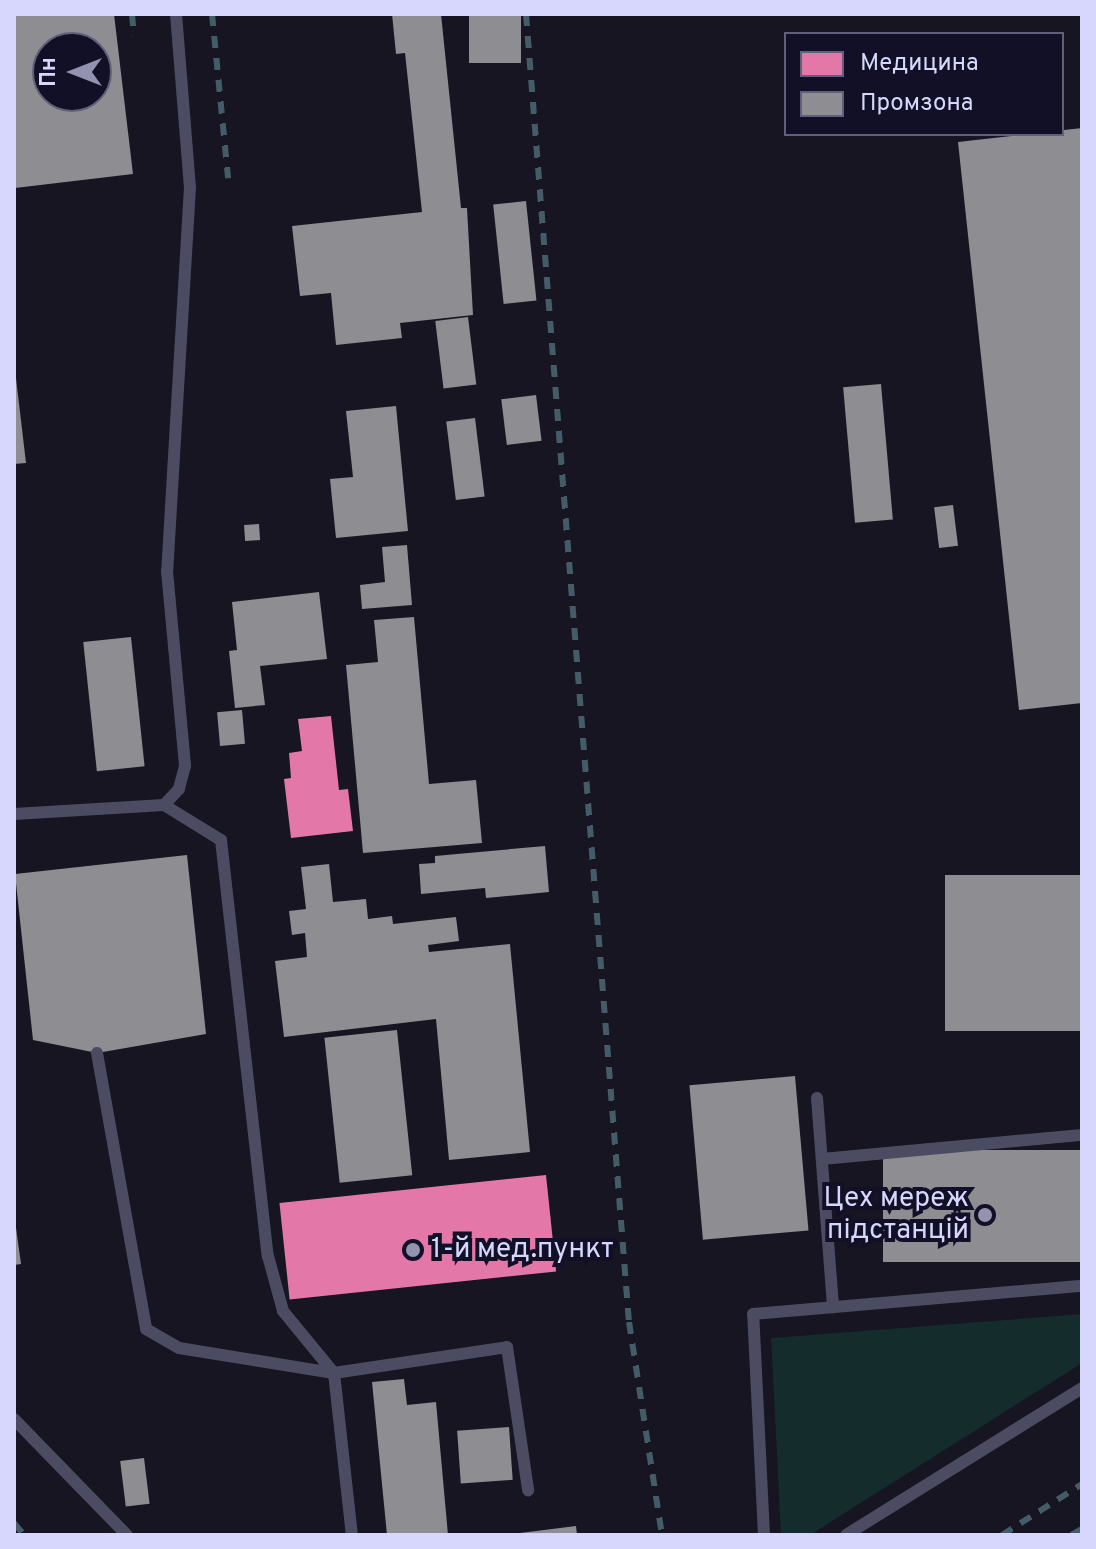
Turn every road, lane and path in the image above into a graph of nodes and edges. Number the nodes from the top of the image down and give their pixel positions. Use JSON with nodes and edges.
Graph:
{"nodes":[{"id":1,"x":176,"y":14,"type":"edge"},
{"id":2,"x":164,"y":805,"type":"junction"},
{"id":3,"x":14,"y":814,"type":"edge"},
{"id":4,"x":97,"y":1053,"type":"dead end"},
{"id":5,"x":817,"y":1098,"type":"dead end"},
{"id":6,"x":1082,"y":1135,"type":"edge"},
{"id":7,"x":822,"y":1159,"type":"junction"},
{"id":8,"x":1082,"y":1286,"type":"edge"},
{"id":9,"x":833,"y":1307,"type":"junction"},
{"id":10,"x":334,"y":1373,"type":"junction"},
{"id":11,"x":1082,"y":1388,"type":"edge"},
{"id":12,"x":14,"y":1419,"type":"edge"},
{"id":13,"x":528,"y":1490,"type":"dead end"},
{"id":14,"x":127,"y":1535,"type":"edge"},
{"id":15,"x":352,"y":1535,"type":"edge"},
{"id":16,"x":764,"y":1535,"type":"edge"},
{"id":17,"x":846,"y":1535,"type":"edge"}],
"edges":[{"from":1,"to":2,"type":"lane"},
{"from":2,"to":3,"type":"lane"},
{"from":2,"to":10,"type":"lane"},
{"from":4,"to":10,"type":"lane"},
{"from":5,"to":7,"type":"lane"},
{"from":6,"to":7,"type":"lane"},
{"from":7,"to":9,"type":"lane"},
{"from":8,"to":9,"type":"lane"},
{"from":9,"to":16,"type":"lane"},
{"from":10,"to":13,"type":"lane"},
{"from":10,"to":15,"type":"lane"},
{"from":11,"to":17,"type":"lane"},
{"from":12,"to":14,"type":"lane"}]}
